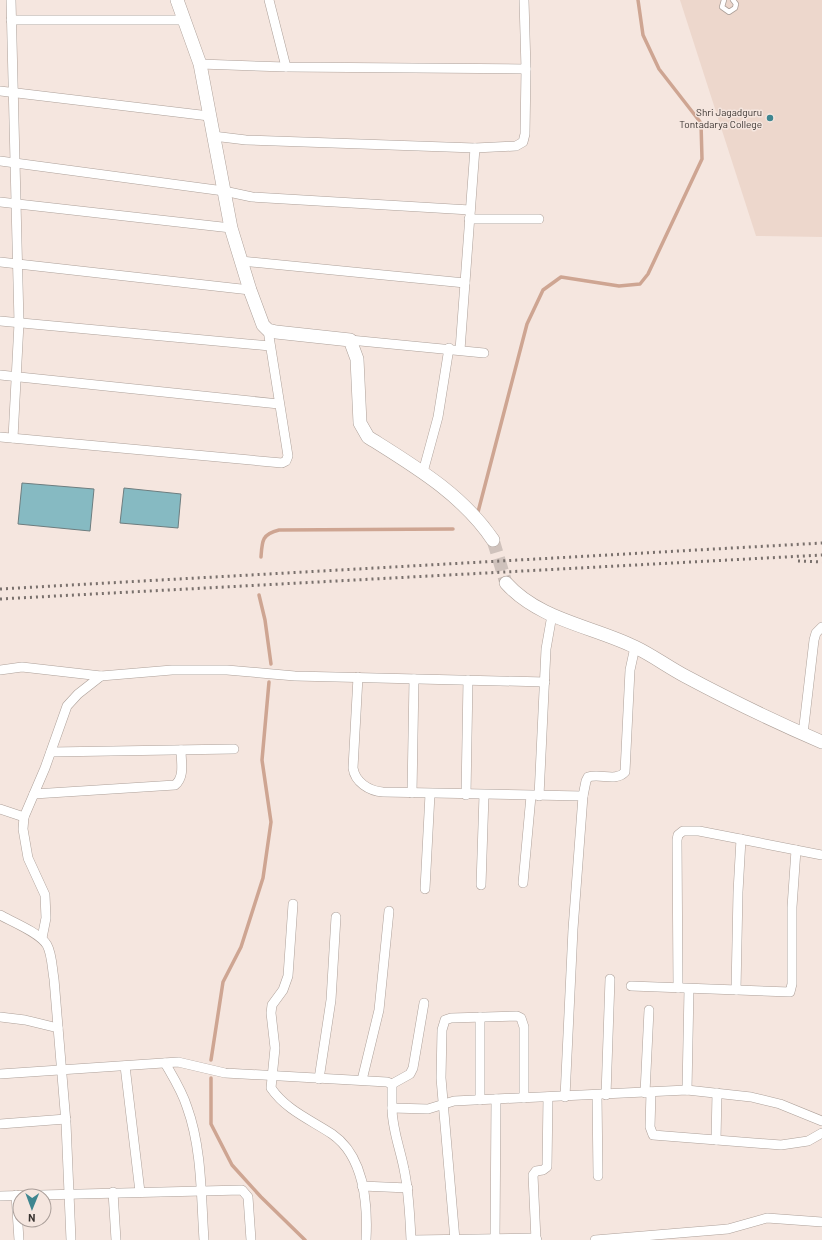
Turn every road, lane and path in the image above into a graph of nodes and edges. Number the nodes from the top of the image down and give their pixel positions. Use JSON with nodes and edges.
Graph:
{"nodes":[{"id":1,"x":11,"y":0,"type":"edge"},
{"id":2,"x":177,"y":0,"type":"edge"},
{"id":3,"x":269,"y":0,"type":"edge"},
{"id":4,"x":524,"y":0,"type":"edge"},
{"id":5,"x":724,"y":0,"type":"edge"},
{"id":6,"x":735,"y":1,"type":"edge"},
{"id":7,"x":11,"y":20,"type":"junction"},
{"id":8,"x":184,"y":20,"type":"junction"},
{"id":9,"x":200,"y":64,"type":"junction"},
{"id":10,"x":286,"y":68,"type":"junction"},
{"id":11,"x":526,"y":68,"type":"junction"},
{"id":12,"x":0,"y":91,"type":"edge"},
{"id":13,"x":12,"y":92,"type":"junction"},
{"id":14,"x":209,"y":116,"type":"junction"},
{"id":15,"x":213,"y":136,"type":"junction"},
{"id":16,"x":474,"y":148,"type":"junction"},
{"id":17,"x":0,"y":161,"type":"edge"},
{"id":18,"x":14,"y":163,"type":"junction"},
{"id":19,"x":224,"y":191,"type":"junction"},
{"id":20,"x":0,"y":202,"type":"edge"},
{"id":21,"x":15,"y":204,"type":"junction"},
{"id":22,"x":470,"y":210,"type":"junction"},
{"id":23,"x":470,"y":219,"type":"junction"},
{"id":24,"x":539,"y":219,"type":"dead end"},
{"id":25,"x":231,"y":228,"type":"junction"},
{"id":26,"x":241,"y":261,"type":"junction"},
{"id":27,"x":0,"y":262,"type":"edge"},
{"id":28,"x":18,"y":263,"type":"junction"},
{"id":29,"x":465,"y":283,"type":"junction"},
{"id":30,"x":250,"y":290,"type":"junction"},
{"id":31,"x":0,"y":321,"type":"edge"},
{"id":32,"x":19,"y":323,"type":"junction"},
{"id":33,"x":268,"y":330,"type":"junction"},
{"id":34,"x":350,"y":340,"type":"junction"},
{"id":35,"x":270,"y":346,"type":"junction"},
{"id":36,"x":450,"y":348,"type":"junction"},
{"id":37,"x":460,"y":350,"type":"junction"},
{"id":38,"x":484,"y":353,"type":"dead end"},
{"id":39,"x":0,"y":375,"type":"edge"},
{"id":40,"x":17,"y":376,"type":"junction"},
{"id":41,"x":279,"y":404,"type":"junction"},
{"id":42,"x":0,"y":437,"type":"edge"},
{"id":43,"x":13,"y":438,"type":"junction"},
{"id":44,"x":423,"y":472,"type":"junction"},
{"id":45,"x":493,"y":540,"type":"tunnel mouth"},
{"id":46,"x":506,"y":583,"type":"tunnel mouth"},
{"id":47,"x":552,"y":615,"type":"junction"},
{"id":48,"x":822,"y":628,"type":"edge"},
{"id":49,"x":635,"y":647,"type":"junction"},
{"id":50,"x":0,"y":670,"type":"edge"},
{"id":51,"x":100,"y":676,"type":"junction"},
{"id":52,"x":358,"y":677,"type":"junction"},
{"id":53,"x":414,"y":679,"type":"junction"},
{"id":54,"x":468,"y":680,"type":"junction"},
{"id":55,"x":544,"y":682,"type":"junction"},
{"id":56,"x":803,"y":734,"type":"junction"},
{"id":57,"x":822,"y":742,"type":"edge"},
{"id":58,"x":234,"y":749,"type":"dead end"},
{"id":59,"x":180,"y":750,"type":"junction"},
{"id":60,"x":51,"y":752,"type":"junction"},
{"id":61,"x":412,"y":793,"type":"junction"},
{"id":62,"x":34,"y":794,"type":"junction"},
{"id":63,"x":430,"y":794,"type":"junction"},
{"id":64,"x":466,"y":795,"type":"junction"},
{"id":65,"x":484,"y":795,"type":"junction"},
{"id":66,"x":535,"y":796,"type":"junction"},
{"id":67,"x":583,"y":796,"type":"junction"},
{"id":68,"x":0,"y":809,"type":"edge"},
{"id":69,"x":24,"y":816,"type":"junction"},
{"id":70,"x":741,"y":839,"type":"junction"},
{"id":71,"x":796,"y":850,"type":"junction"},
{"id":72,"x":822,"y":855,"type":"edge"},
{"id":73,"x":523,"y":883,"type":"dead end"},
{"id":74,"x":481,"y":885,"type":"dead end"},
{"id":75,"x":425,"y":889,"type":"dead end"},
{"id":76,"x":293,"y":904,"type":"dead end"},
{"id":77,"x":389,"y":911,"type":"dead end"},
{"id":78,"x":0,"y":914,"type":"edge"},
{"id":79,"x":336,"y":918,"type":"dead end"},
{"id":80,"x":42,"y":938,"type":"junction"},
{"id":81,"x":610,"y":979,"type":"dead end"},
{"id":82,"x":631,"y":986,"type":"dead end"},
{"id":83,"x":678,"y":988,"type":"junction"},
{"id":84,"x":689,"y":989,"type":"junction"},
{"id":85,"x":736,"y":990,"type":"junction"},
{"id":86,"x":424,"y":1003,"type":"dead end"},
{"id":87,"x":649,"y":1010,"type":"dead end"},
{"id":88,"x":0,"y":1017,"type":"edge"},
{"id":89,"x":480,"y":1017,"type":"junction"},
{"id":90,"x":58,"y":1028,"type":"junction"},
{"id":91,"x":165,"y":1063,"type":"junction"},
{"id":92,"x":125,"y":1066,"type":"junction"},
{"id":93,"x":61,"y":1070,"type":"junction"},
{"id":94,"x":0,"y":1074,"type":"edge"},
{"id":95,"x":272,"y":1076,"type":"junction"},
{"id":96,"x":319,"y":1078,"type":"junction"},
{"id":97,"x":362,"y":1080,"type":"junction"},
{"id":98,"x":392,"y":1084,"type":"junction"},
{"id":99,"x":687,"y":1090,"type":"junction"},
{"id":100,"x":648,"y":1092,"type":"junction"},
{"id":101,"x":717,"y":1093,"type":"junction"},
{"id":102,"x":596,"y":1095,"type":"junction"},
{"id":103,"x":606,"y":1095,"type":"junction"},
{"id":104,"x":565,"y":1096,"type":"junction"},
{"id":105,"x":548,"y":1097,"type":"junction"},
{"id":106,"x":524,"y":1098,"type":"junction"},
{"id":107,"x":496,"y":1099,"type":"junction"},
{"id":108,"x":480,"y":1100,"type":"junction"},
{"id":109,"x":444,"y":1104,"type":"junction"},
{"id":110,"x":392,"y":1108,"type":"junction"},
{"id":111,"x":66,"y":1119,"type":"junction"},
{"id":112,"x":822,"y":1121,"type":"edge"},
{"id":113,"x":0,"y":1124,"type":"edge"},
{"id":114,"x":822,"y":1133,"type":"edge"},
{"id":115,"x":716,"y":1140,"type":"junction"},
{"id":116,"x":598,"y":1176,"type":"dead end"},
{"id":117,"x":362,"y":1186,"type":"junction"},
{"id":118,"x":408,"y":1188,"type":"junction"},
{"id":119,"x":201,"y":1190,"type":"junction"},
{"id":120,"x":113,"y":1192,"type":"junction"},
{"id":121,"x":140,"y":1192,"type":"junction"},
{"id":122,"x":69,"y":1193,"type":"junction"},
{"id":123,"x":52,"y":1194,"type":"edge"},
{"id":124,"x":12,"y":1195,"type":"edge"},
{"id":125,"x":0,"y":1196,"type":"edge"},
{"id":126,"x":822,"y":1222,"type":"edge"},
{"id":127,"x":18,"y":1228,"type":"edge"},
{"id":128,"x":455,"y":1239,"type":"edge"},
{"id":129,"x":495,"y":1239,"type":"edge"},
{"id":130,"x":537,"y":1239,"type":"edge"},
{"id":131,"x":19,"y":1240,"type":"edge"},
{"id":132,"x":71,"y":1240,"type":"edge"},
{"id":133,"x":116,"y":1240,"type":"edge"},
{"id":134,"x":204,"y":1240,"type":"edge"},
{"id":135,"x":251,"y":1240,"type":"edge"},
{"id":136,"x":366,"y":1240,"type":"edge"},
{"id":137,"x":412,"y":1240,"type":"edge"},
{"id":138,"x":595,"y":1240,"type":"edge"}],
"edges":[{"from":1,"to":7,"type":"street"},
{"from":2,"to":8,"type":"street"},
{"from":3,"to":10,"type":"street"},
{"from":4,"to":11,"type":"street"},
{"from":5,"to":6,"type":"lane"},
{"from":7,"to":8,"type":"street"},
{"from":7,"to":13,"type":"street"},
{"from":8,"to":9,"type":"street"},
{"from":9,"to":10,"type":"street"},
{"from":9,"to":14,"type":"street"},
{"from":10,"to":11,"type":"street"},
{"from":11,"to":16,"type":"street"},
{"from":12,"to":13,"type":"street"},
{"from":13,"to":14,"type":"street"},
{"from":13,"to":18,"type":"street"},
{"from":14,"to":15,"type":"street"},
{"from":15,"to":16,"type":"street"},
{"from":15,"to":19,"type":"street"},
{"from":16,"to":22,"type":"street"},
{"from":17,"to":18,"type":"street"},
{"from":18,"to":19,"type":"street"},
{"from":18,"to":21,"type":"street"},
{"from":19,"to":22,"type":"street"},
{"from":19,"to":25,"type":"street"},
{"from":20,"to":21,"type":"street"},
{"from":21,"to":25,"type":"street"},
{"from":21,"to":28,"type":"street"},
{"from":22,"to":23,"type":"street"},
{"from":23,"to":24,"type":"street"},
{"from":23,"to":29,"type":"street"},
{"from":25,"to":26,"type":"street"},
{"from":26,"to":29,"type":"street"},
{"from":26,"to":30,"type":"street"},
{"from":27,"to":28,"type":"street"},
{"from":28,"to":30,"type":"street"},
{"from":28,"to":32,"type":"street"},
{"from":29,"to":37,"type":"street"},
{"from":30,"to":33,"type":"street"},
{"from":31,"to":32,"type":"street"},
{"from":32,"to":35,"type":"street"},
{"from":32,"to":40,"type":"street"},
{"from":33,"to":34,"type":"street"},
{"from":33,"to":35,"type":"street"},
{"from":34,"to":36,"type":"street"},
{"from":34,"to":44,"type":"street"},
{"from":35,"to":41,"type":"street"},
{"from":36,"to":37,"type":"street"},
{"from":36,"to":44,"type":"street"},
{"from":37,"to":38,"type":"street"},
{"from":39,"to":40,"type":"street"},
{"from":40,"to":41,"type":"street"},
{"from":40,"to":43,"type":"street"},
{"from":41,"to":43,"type":"street"},
{"from":42,"to":43,"type":"street"},
{"from":44,"to":45,"type":"street"},
{"from":46,"to":47,"type":"street"},
{"from":47,"to":49,"type":"street"},
{"from":47,"to":55,"type":"street"},
{"from":48,"to":56,"type":"street"},
{"from":49,"to":56,"type":"street"},
{"from":49,"to":67,"type":"street"},
{"from":50,"to":51,"type":"street"},
{"from":51,"to":52,"type":"street"},
{"from":51,"to":60,"type":"street"},
{"from":52,"to":53,"type":"street"},
{"from":52,"to":61,"type":"street"},
{"from":53,"to":54,"type":"street"},
{"from":53,"to":61,"type":"street"},
{"from":54,"to":55,"type":"street"},
{"from":54,"to":64,"type":"street"},
{"from":55,"to":66,"type":"street"},
{"from":56,"to":57,"type":"street"},
{"from":58,"to":59,"type":"street"},
{"from":59,"to":60,"type":"street"},
{"from":59,"to":62,"type":"street"},
{"from":60,"to":62,"type":"street"},
{"from":61,"to":63,"type":"street"},
{"from":62,"to":69,"type":"street"},
{"from":63,"to":64,"type":"street"},
{"from":63,"to":75,"type":"street"},
{"from":64,"to":65,"type":"street"},
{"from":65,"to":66,"type":"street"},
{"from":65,"to":74,"type":"street"},
{"from":66,"to":67,"type":"street"},
{"from":66,"to":73,"type":"street"},
{"from":67,"to":104,"type":"street"},
{"from":68,"to":69,"type":"street"},
{"from":69,"to":80,"type":"street"},
{"from":70,"to":71,"type":"street"},
{"from":70,"to":83,"type":"street"},
{"from":70,"to":85,"type":"street"},
{"from":71,"to":72,"type":"street"},
{"from":71,"to":85,"type":"street"},
{"from":76,"to":95,"type":"street"},
{"from":77,"to":97,"type":"street"},
{"from":78,"to":80,"type":"street"},
{"from":79,"to":96,"type":"street"},
{"from":80,"to":90,"type":"street"},
{"from":81,"to":103,"type":"street"},
{"from":82,"to":83,"type":"street"},
{"from":83,"to":84,"type":"street"},
{"from":84,"to":85,"type":"street"},
{"from":84,"to":99,"type":"street"},
{"from":86,"to":98,"type":"street"},
{"from":87,"to":100,"type":"street"},
{"from":88,"to":90,"type":"street"},
{"from":89,"to":106,"type":"street"},
{"from":89,"to":108,"type":"street"},
{"from":89,"to":109,"type":"street"},
{"from":90,"to":93,"type":"street"},
{"from":91,"to":92,"type":"street"},
{"from":91,"to":95,"type":"street"},
{"from":91,"to":119,"type":"street"},
{"from":92,"to":93,"type":"street"},
{"from":92,"to":121,"type":"street"},
{"from":93,"to":94,"type":"street"},
{"from":93,"to":111,"type":"street"},
{"from":95,"to":96,"type":"street"},
{"from":95,"to":117,"type":"street"},
{"from":96,"to":97,"type":"street"},
{"from":97,"to":98,"type":"street"},
{"from":98,"to":110,"type":"street"},
{"from":99,"to":100,"type":"street"},
{"from":99,"to":101,"type":"street"},
{"from":100,"to":103,"type":"street"},
{"from":100,"to":115,"type":"street"},
{"from":101,"to":112,"type":"street"},
{"from":101,"to":115,"type":"street"},
{"from":102,"to":103,"type":"street"},
{"from":102,"to":104,"type":"street"},
{"from":102,"to":116,"type":"street"},
{"from":104,"to":105,"type":"street"},
{"from":105,"to":106,"type":"street"},
{"from":105,"to":130,"type":"street"},
{"from":106,"to":107,"type":"street"},
{"from":107,"to":108,"type":"street"},
{"from":107,"to":129,"type":"street"},
{"from":108,"to":109,"type":"street"},
{"from":109,"to":110,"type":"street"},
{"from":109,"to":128,"type":"street"},
{"from":110,"to":118,"type":"street"},
{"from":111,"to":113,"type":"street"},
{"from":111,"to":122,"type":"street"},
{"from":114,"to":115,"type":"street"},
{"from":117,"to":118,"type":"street"},
{"from":117,"to":136,"type":"street"},
{"from":118,"to":137,"type":"street"},
{"from":119,"to":121,"type":"street"},
{"from":119,"to":134,"type":"street"},
{"from":119,"to":135,"type":"street"},
{"from":120,"to":121,"type":"street"},
{"from":120,"to":122,"type":"street"},
{"from":120,"to":133,"type":"street"},
{"from":122,"to":123,"type":"street"},
{"from":122,"to":132,"type":"street"},
{"from":124,"to":125,"type":"street"},
{"from":126,"to":138,"type":"street"},
{"from":127,"to":131,"type":"street"},
{"from":128,"to":129,"type":"street"},
{"from":128,"to":137,"type":"street"},
{"from":129,"to":130,"type":"street"}]}
